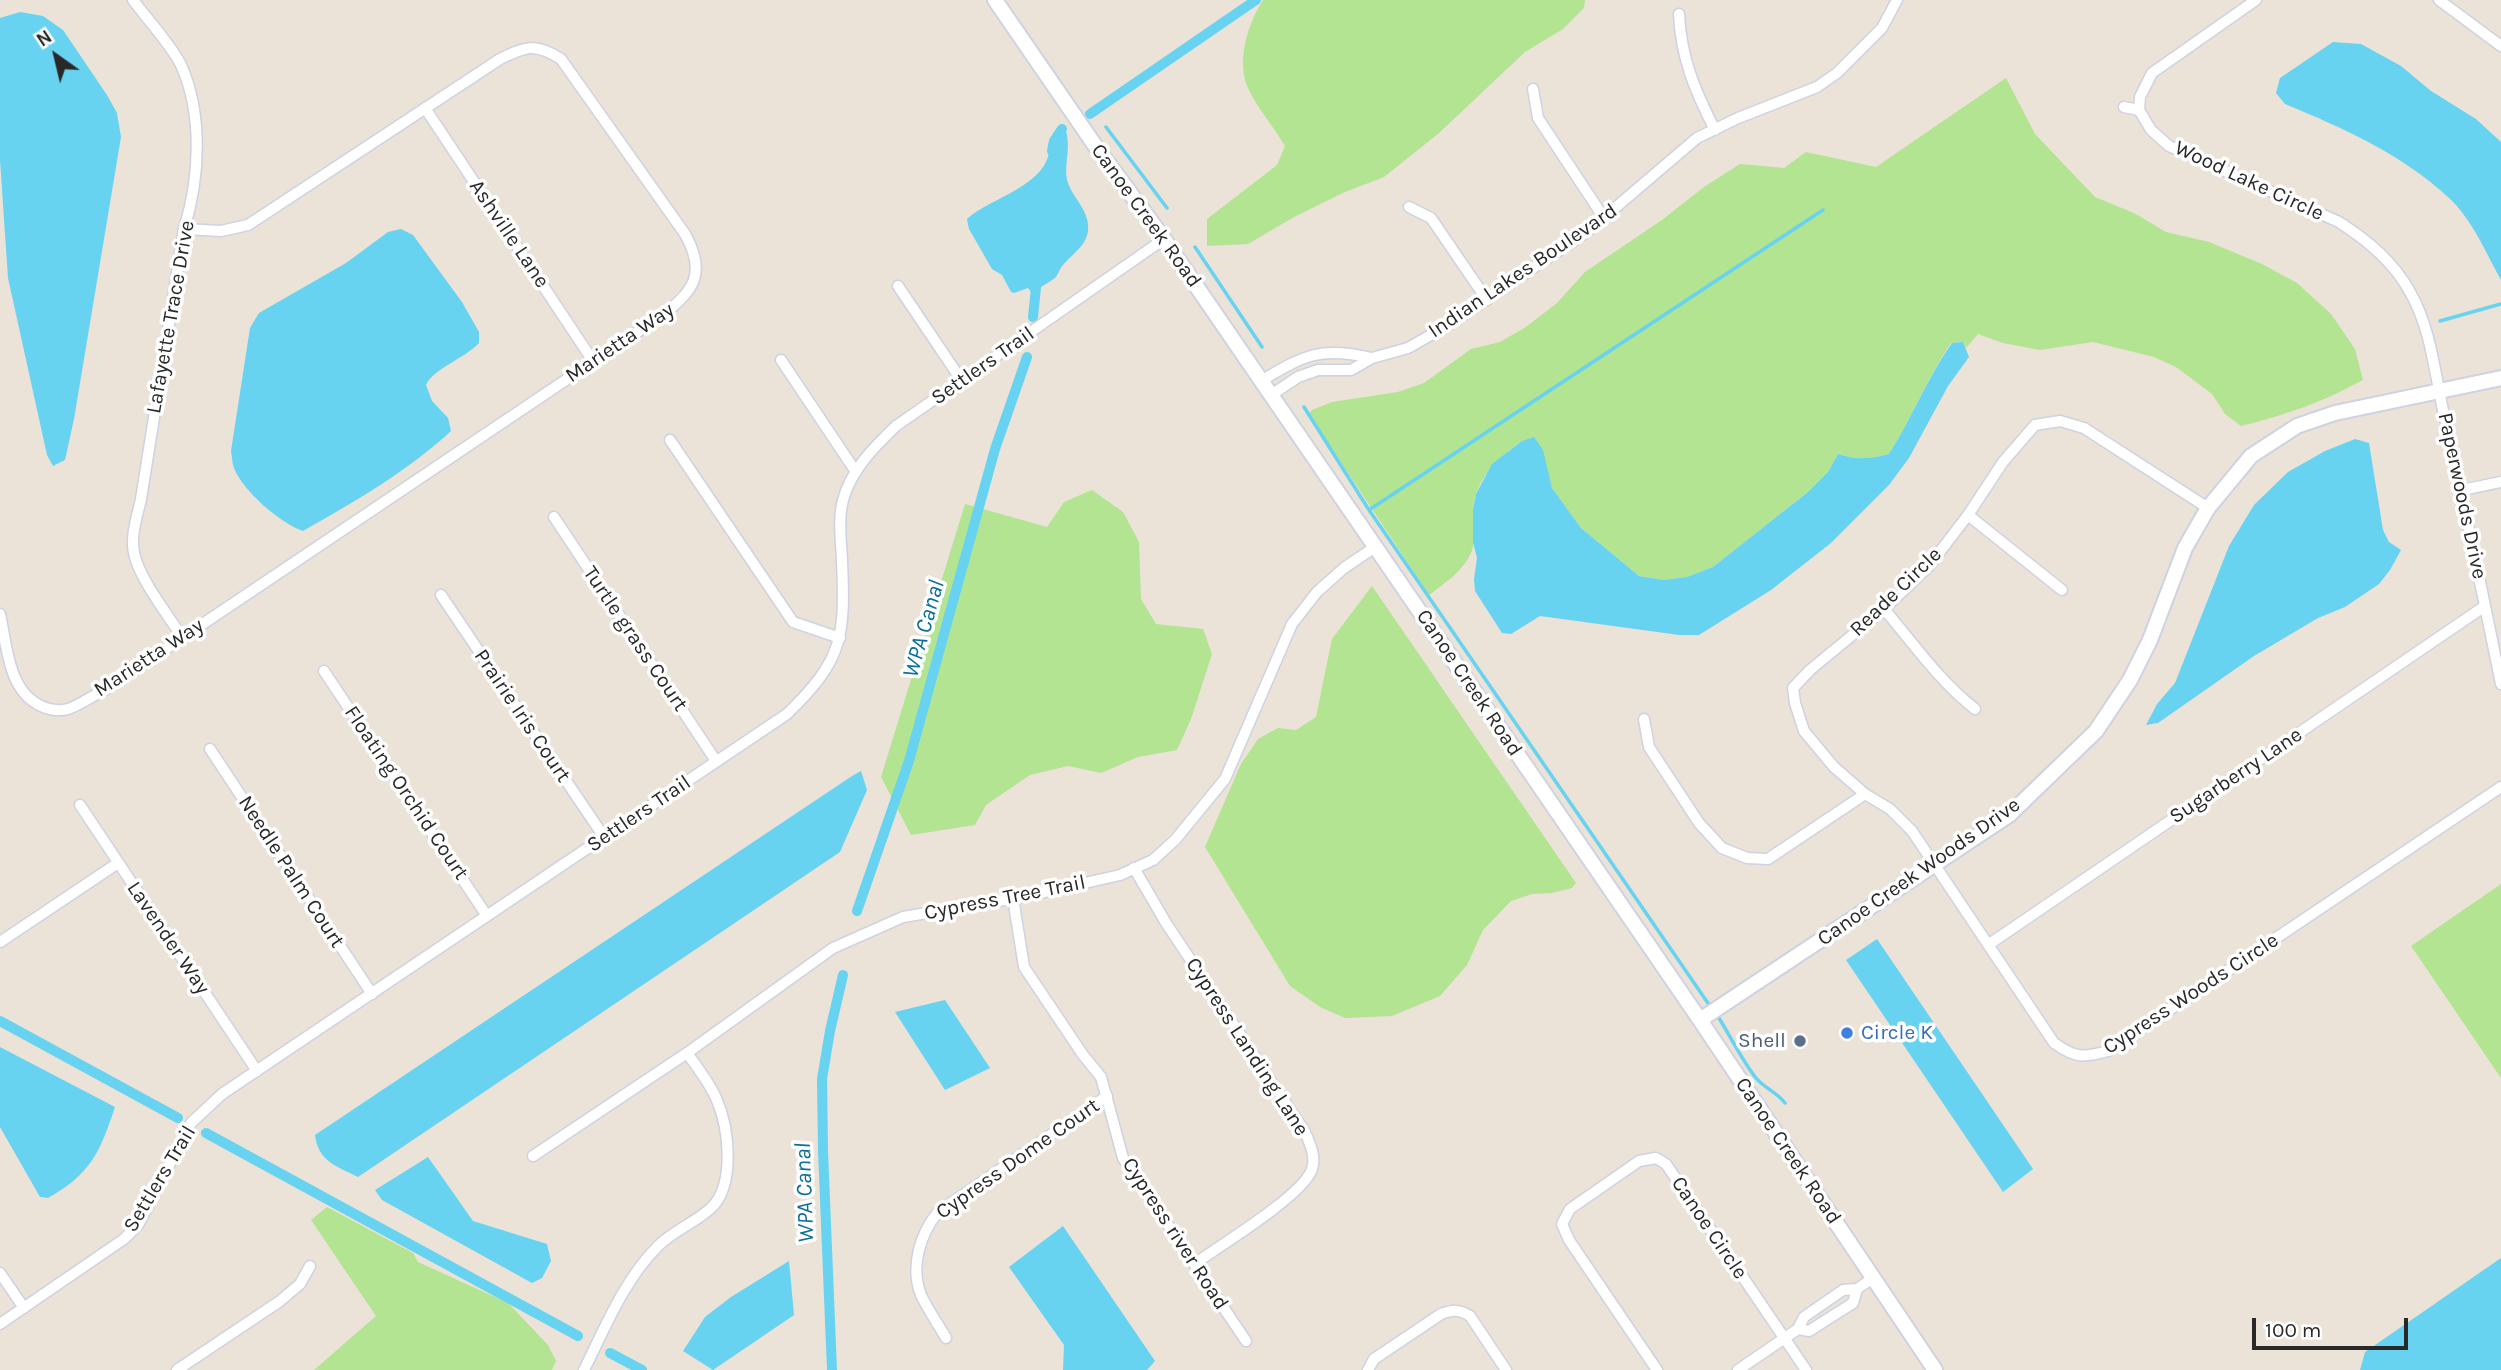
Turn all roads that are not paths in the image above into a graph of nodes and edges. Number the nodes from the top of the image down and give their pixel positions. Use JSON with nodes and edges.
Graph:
{"nodes":[{"id":1,"x":134,"y":0,"type":"edge"},
{"id":2,"x":995,"y":0,"type":"edge"},
{"id":3,"x":1897,"y":0,"type":"edge"},
{"id":4,"x":2256,"y":0,"type":"edge"},
{"id":5,"x":2439,"y":0,"type":"edge"},
{"id":6,"x":1679,"y":14,"type":"dead end"},
{"id":7,"x":2501,"y":46,"type":"edge"},
{"id":8,"x":1533,"y":89,"type":"dead end"},
{"id":9,"x":2124,"y":107,"type":"dead end"},
{"id":10,"x":425,"y":108,"type":"junction"},
{"id":11,"x":2139,"y":110,"type":"junction"},
{"id":12,"x":1715,"y":130,"type":"junction"},
{"id":13,"x":1409,"y":207,"type":"dead end"},
{"id":14,"x":1604,"y":218,"type":"junction"},
{"id":15,"x":184,"y":229,"type":"junction"},
{"id":16,"x":1164,"y":239,"type":"junction"},
{"id":17,"x":898,"y":286,"type":"dead end"},
{"id":18,"x":1487,"y":300,"type":"junction"},
{"id":19,"x":1372,"y":358,"type":"junction"},
{"id":20,"x":781,"y":360,"type":"dead end"},
{"id":21,"x":593,"y":361,"type":"junction"},
{"id":22,"x":2501,"y":378,"type":"edge"},
{"id":23,"x":962,"y":381,"type":"junction"},
{"id":24,"x":1261,"y":381,"type":"junction"},
{"id":25,"x":2440,"y":390,"type":"junction"},
{"id":26,"x":1271,"y":396,"type":"junction"},
{"id":27,"x":670,"y":440,"type":"dead end"},
{"id":28,"x":856,"y":472,"type":"junction"},
{"id":29,"x":2501,"y":482,"type":"edge"},
{"id":30,"x":2462,"y":490,"type":"junction"},
{"id":31,"x":2208,"y":508,"type":"junction"},
{"id":32,"x":1968,"y":515,"type":"junction"},
{"id":33,"x":554,"y":517,"type":"dead end"},
{"id":34,"x":1375,"y":547,"type":"junction"},
{"id":35,"x":2062,"y":590,"type":"dead end"},
{"id":36,"x":441,"y":595,"type":"dead end"},
{"id":37,"x":2485,"y":606,"type":"junction"},
{"id":38,"x":1884,"y":609,"type":"junction"},
{"id":39,"x":0,"y":614,"type":"edge"},
{"id":40,"x":183,"y":637,"type":"junction"},
{"id":41,"x":840,"y":638,"type":"junction"},
{"id":42,"x":324,"y":671,"type":"dead end"},
{"id":43,"x":2501,"y":684,"type":"edge"},
{"id":44,"x":1975,"y":709,"type":"dead end"},
{"id":45,"x":1644,"y":719,"type":"dead end"},
{"id":46,"x":210,"y":749,"type":"dead end"},
{"id":47,"x":716,"y":761,"type":"junction"},
{"id":48,"x":2501,"y":787,"type":"edge"},
{"id":49,"x":1865,"y":794,"type":"junction"},
{"id":50,"x":80,"y":805,"type":"dead end"},
{"id":51,"x":604,"y":837,"type":"junction"},
{"id":52,"x":118,"y":863,"type":"junction"},
{"id":53,"x":1936,"y":865,"type":"junction"},
{"id":54,"x":1134,"y":869,"type":"junction"},
{"id":55,"x":1013,"y":898,"type":"junction"},
{"id":56,"x":487,"y":916,"type":"junction"},
{"id":57,"x":0,"y":942,"type":"edge"},
{"id":58,"x":1988,"y":945,"type":"junction"},
{"id":59,"x":372,"y":994,"type":"junction"},
{"id":60,"x":1700,"y":1020,"type":"junction"},
{"id":61,"x":687,"y":1053,"type":"junction"},
{"id":62,"x":257,"y":1071,"type":"junction"},
{"id":63,"x":1107,"y":1096,"type":"junction"},
{"id":64,"x":533,"y":1156,"type":"dead end"},
{"id":65,"x":1194,"y":1264,"type":"junction"},
{"id":66,"x":310,"y":1266,"type":"dead end"},
{"id":67,"x":0,"y":1273,"type":"edge"},
{"id":68,"x":1873,"y":1278,"type":"junction"},
{"id":69,"x":1857,"y":1289,"type":"junction"},
{"id":70,"x":24,"y":1308,"type":"junction"},
{"id":71,"x":0,"y":1324,"type":"edge"},
{"id":72,"x":1798,"y":1329,"type":"junction"},
{"id":73,"x":946,"y":1338,"type":"dead end"},
{"id":74,"x":1784,"y":1338,"type":"junction"},
{"id":75,"x":1246,"y":1341,"type":"dead end"},
{"id":76,"x":177,"y":1370,"type":"edge"},
{"id":77,"x":584,"y":1370,"type":"edge"},
{"id":78,"x":1368,"y":1370,"type":"edge"},
{"id":79,"x":1506,"y":1370,"type":"edge"},
{"id":80,"x":1657,"y":1370,"type":"edge"},
{"id":81,"x":1738,"y":1370,"type":"edge"},
{"id":82,"x":1806,"y":1370,"type":"edge"},
{"id":83,"x":1935,"y":1370,"type":"edge"}],
"edges":[{"from":1,"to":15,"type":"street","name":"Lafayette Trace Drive"},
{"from":2,"to":16,"type":"main road","name":"Canoe Creek Road"},
{"from":3,"to":12,"type":"street","name":"Indian Lakes Boulevard"},
{"from":4,"to":11,"type":"street"},
{"from":5,"to":7,"type":"street"},
{"from":6,"to":12,"type":"street"},
{"from":8,"to":14,"type":"street"},
{"from":9,"to":11,"type":"street"},
{"from":10,"to":15,"type":"street","name":"Marietta Way"},
{"from":10,"to":21,"type":"street","name":"Ashville Lane"},
{"from":10,"to":21,"type":"street","name":"Marietta Way"},
{"from":11,"to":25,"type":"street","name":"Wood Lake Circle"},
{"from":12,"to":14,"type":"street","name":"Indian Lakes Boulevard"},
{"from":13,"to":18,"type":"street"},
{"from":14,"to":18,"type":"street","name":"Indian Lakes Boulevard"},
{"from":15,"to":40,"type":"street","name":"Lafayette Trace Drive"},
{"from":16,"to":23,"type":"street","name":"Settlers Trail"},
{"from":16,"to":24,"type":"main road","name":"Canoe Creek Road"},
{"from":17,"to":23,"type":"street"},
{"from":18,"to":19,"type":"street","name":"Indian Lakes Boulevard"},
{"from":19,"to":24,"type":"street","name":"Indian Lakes Boulevard"},
{"from":19,"to":26,"type":"street","name":"Indian Lakes Boulevard"},
{"from":20,"to":28,"type":"street"},
{"from":21,"to":40,"type":"street","name":"Marietta Way"},
{"from":22,"to":25,"type":"main road","name":"Canoe Creek Woods Drive"},
{"from":23,"to":28,"type":"street","name":"Settlers Trail"},
{"from":24,"to":26,"type":"main road","name":"Canoe Creek Road"},
{"from":25,"to":30,"type":"street","name":"Paperwoods Drive"},
{"from":25,"to":31,"type":"main road","name":"Canoe Creek Woods Drive"},
{"from":26,"to":34,"type":"main road","name":"Canoe Creek Road"},
{"from":27,"to":41,"type":"street"},
{"from":28,"to":41,"type":"street","name":"Settlers Trail"},
{"from":29,"to":30,"type":"street"},
{"from":30,"to":37,"type":"street","name":"Paperwoods Drive"},
{"from":31,"to":32,"type":"street","name":"Reade Circle"},
{"from":31,"to":53,"type":"main road","name":"Canoe Creek Woods Drive"},
{"from":32,"to":35,"type":"street"},
{"from":32,"to":38,"type":"street","name":"Reade Circle"},
{"from":33,"to":47,"type":"street","name":"Turtle grass Court"},
{"from":34,"to":54,"type":"street","name":"Cypress Tree Trail"},
{"from":34,"to":60,"type":"main road","name":"Canoe Creek Road"},
{"from":36,"to":51,"type":"street","name":"Prairie Iris Court"},
{"from":37,"to":43,"type":"street","name":"Paperwoods Drive"},
{"from":37,"to":58,"type":"street","name":"Sugarberry Lane"},
{"from":38,"to":44,"type":"street"},
{"from":38,"to":49,"type":"street","name":"Reade Circle"},
{"from":39,"to":40,"type":"street","name":"Marietta Way"},
{"from":41,"to":47,"type":"street","name":"Settlers Trail"},
{"from":42,"to":56,"type":"street","name":"Floating Orchid Court"},
{"from":45,"to":49,"type":"street"},
{"from":46,"to":59,"type":"street","name":"Needle Palm Court"},
{"from":47,"to":51,"type":"street","name":"Settlers Trail"},
{"from":48,"to":58,"type":"street","name":"Cypress Woods Circle"},
{"from":49,"to":53,"type":"street","name":"Reade Circle"},
{"from":50,"to":52,"type":"street","name":"Lavender Way"},
{"from":51,"to":56,"type":"street","name":"Settlers Trail"},
{"from":52,"to":57,"type":"street"},
{"from":52,"to":62,"type":"street","name":"Lavender Way"},
{"from":53,"to":58,"type":"street","name":"Cypress Woods Circle"},
{"from":53,"to":60,"type":"main road","name":"Canoe Creek Woods Drive"},
{"from":54,"to":55,"type":"street","name":"Cypress Tree Trail"},
{"from":54,"to":65,"type":"street","name":"Cypress Landing Lane"},
{"from":55,"to":61,"type":"street","name":"Cypress Tree Trail"},
{"from":55,"to":63,"type":"street","name":"Cypress river Road"},
{"from":56,"to":59,"type":"street","name":"Settlers Trail"},
{"from":59,"to":62,"type":"street","name":"Settlers Trail"},
{"from":60,"to":68,"type":"main road","name":"Canoe Creek Road"},
{"from":61,"to":64,"type":"street","name":"Cypress Tree Trail"},
{"from":61,"to":77,"type":"street"},
{"from":62,"to":70,"type":"street","name":"Settlers Trail"},
{"from":63,"to":65,"type":"street","name":"Cypress river Road"},
{"from":63,"to":73,"type":"street","name":"Cypress Dome Court"},
{"from":65,"to":75,"type":"street","name":"Cypress river Road"},
{"from":66,"to":76,"type":"street"},
{"from":67,"to":70,"type":"street"},
{"from":68,"to":69,"type":"street"},
{"from":68,"to":83,"type":"main road","name":"Canoe Creek Road"},
{"from":69,"to":72,"type":"street"},
{"from":69,"to":72,"type":"street"},
{"from":70,"to":71,"type":"street","name":"Settlers Trail"},
{"from":72,"to":74,"type":"street"},
{"from":74,"to":80,"type":"street","name":"Canoe Circle"},
{"from":74,"to":81,"type":"street"},
{"from":74,"to":82,"type":"street","name":"Canoe Circle"},
{"from":78,"to":79,"type":"street"}]}
